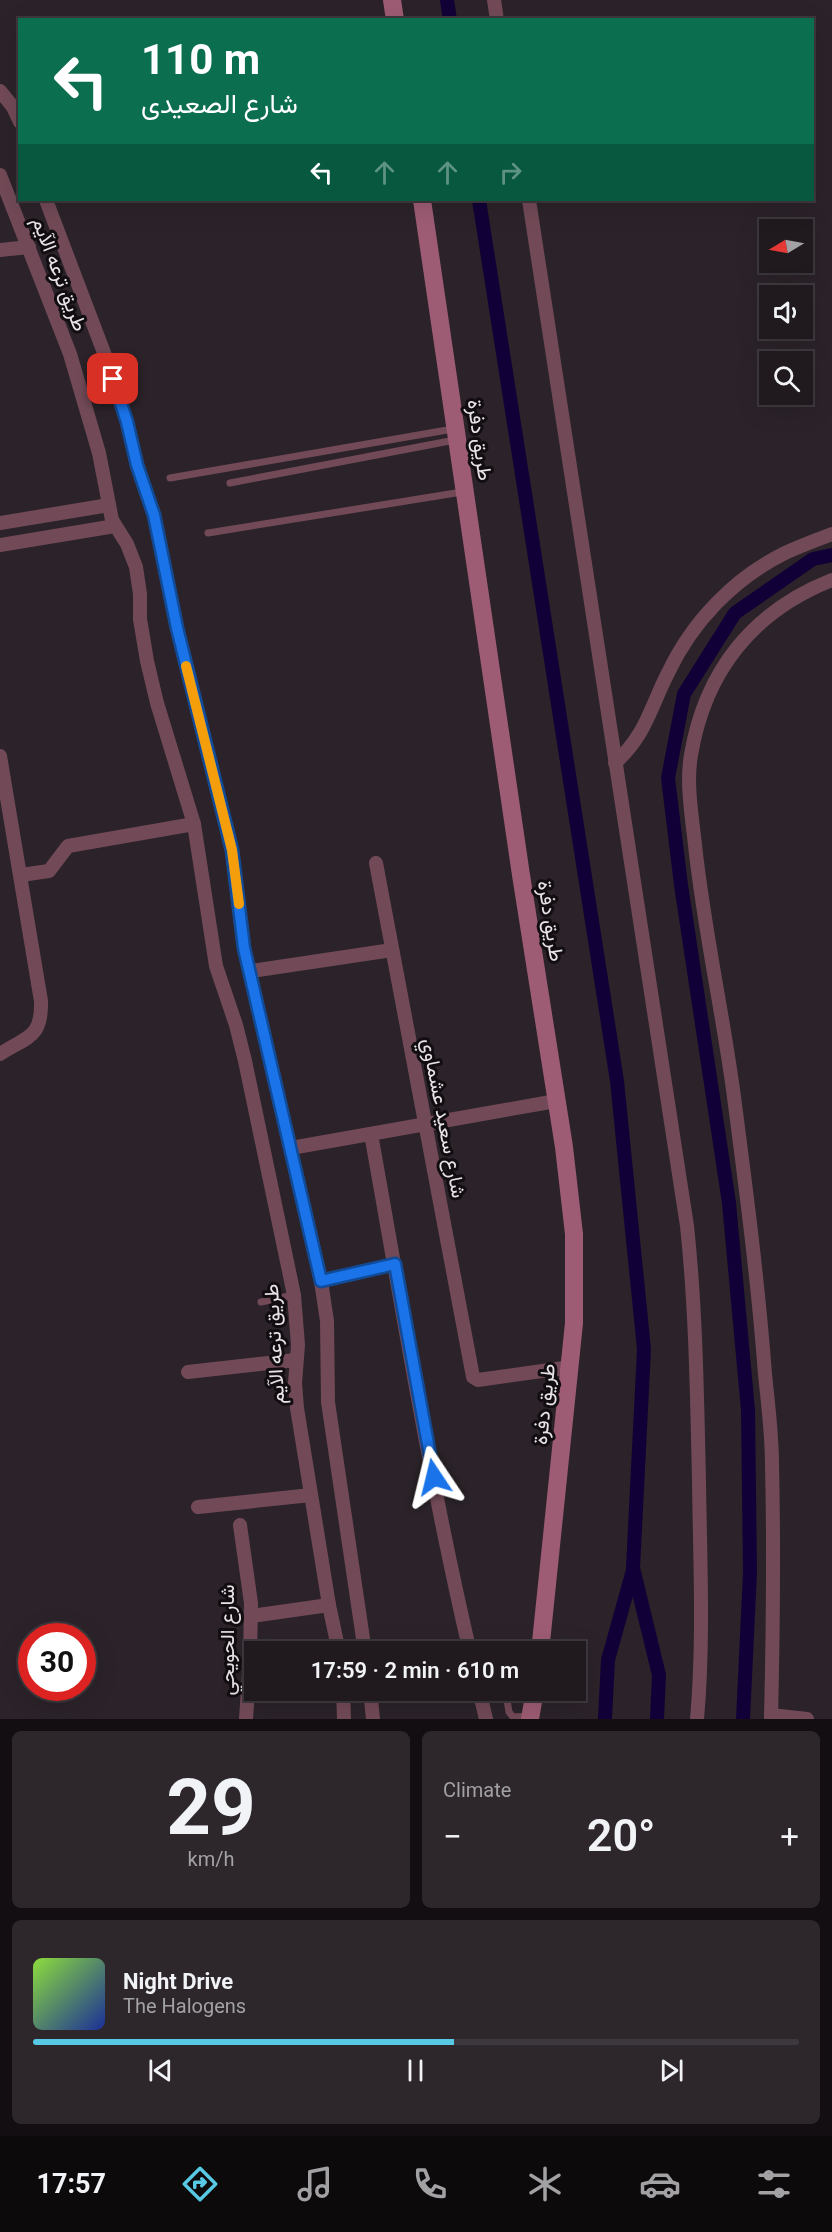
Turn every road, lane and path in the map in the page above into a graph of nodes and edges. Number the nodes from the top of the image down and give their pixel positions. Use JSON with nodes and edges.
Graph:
{"nodes":[{"id":1,"x":392,"y":0,"type":"edge"},
{"id":2,"x":494,"y":0,"type":"edge"},
{"id":3,"x":395,"y":18,"type":"edge"},
{"id":4,"x":497,"y":18,"type":"edge"},
{"id":5,"x":0,"y":91,"type":"edge"},
{"id":6,"x":18,"y":116,"type":"edge"},
{"id":7,"x":0,"y":175,"type":"edge"},
{"id":8,"x":46,"y":201,"type":"edge"},
{"id":9,"x":422,"y":201,"type":"edge"},
{"id":10,"x":528,"y":201,"type":"edge"},
{"id":11,"x":6,"y":206,"type":"edge"},
{"id":12,"x":28,"y":247,"type":"junction"},
{"id":13,"x":0,"y":250,"type":"edge"},
{"id":14,"x":457,"y":434,"type":"junction"},
{"id":15,"x":170,"y":478,"type":"dead end"},
{"id":16,"x":230,"y":483,"type":"dead end"},
{"id":17,"x":465,"y":492,"type":"junction"},
{"id":18,"x":109,"y":505,"type":"junction"},
{"id":19,"x":0,"y":523,"type":"edge"},
{"id":20,"x":115,"y":526,"type":"junction"},
{"id":21,"x":208,"y":533,"type":"dead end"},
{"id":22,"x":832,"y":534,"type":"edge"},
{"id":23,"x":0,"y":545,"type":"edge"},
{"id":24,"x":832,"y":580,"type":"edge"},
{"id":25,"x":0,"y":756,"type":"edge"},
{"id":26,"x":615,"y":763,"type":"junction"},
{"id":27,"x":194,"y":825,"type":"junction"},
{"id":28,"x":376,"y":863,"type":"dead end"},
{"id":29,"x":21,"y":876,"type":"junction"},
{"id":30,"x":392,"y":950,"type":"junction"},
{"id":31,"x":251,"y":971,"type":"junction"},
{"id":32,"x":0,"y":1054,"type":"edge"},
{"id":33,"x":556,"y":1101,"type":"junction"},
{"id":34,"x":425,"y":1125,"type":"junction"},
{"id":35,"x":371,"y":1134,"type":"junction"},
{"id":36,"x":291,"y":1148,"type":"junction"},
{"id":37,"x":395,"y":1264,"type":"junction"},
{"id":38,"x":321,"y":1281,"type":"junction"},
{"id":39,"x":294,"y":1295,"type":"junction"},
{"id":40,"x":261,"y":1302,"type":"dead end"},
{"id":41,"x":296,"y":1360,"type":"junction"},
{"id":42,"x":571,"y":1367,"type":"junction"},
{"id":43,"x":188,"y":1372,"type":"dead end"},
{"id":44,"x":311,"y":1495,"type":"junction"},
{"id":45,"x":198,"y":1507,"type":"dead end"},
{"id":46,"x":240,"y":1525,"type":"dead end"},
{"id":47,"x":329,"y":1605,"type":"junction"},
{"id":48,"x":251,"y":1616,"type":"junction"},
{"id":49,"x":337,"y":1641,"type":"edge"},
{"id":50,"x":364,"y":1641,"type":"edge"},
{"id":51,"x":467,"y":1641,"type":"edge"},
{"id":52,"x":541,"y":1641,"type":"edge"},
{"id":53,"x":343,"y":1701,"type":"edge"},
{"id":54,"x":371,"y":1701,"type":"edge"},
{"id":55,"x":482,"y":1701,"type":"edge"},
{"id":56,"x":507,"y":1701,"type":"edge"},
{"id":57,"x":532,"y":1701,"type":"edge"},
{"id":58,"x":530,"y":1717,"type":"edge"},
{"id":59,"x":771,"y":1717,"type":"edge"},
{"id":60,"x":246,"y":1719,"type":"edge"},
{"id":61,"x":344,"y":1719,"type":"edge"},
{"id":62,"x":373,"y":1719,"type":"edge"},
{"id":63,"x":486,"y":1719,"type":"edge"},
{"id":64,"x":697,"y":1719,"type":"edge"},
{"id":65,"x":807,"y":1719,"type":"edge"}],
"edges":[{"from":1,"to":3,"type":"main road"},
{"from":2,"to":4,"type":"street"},
{"from":5,"to":6,"type":"street"},
{"from":7,"to":11,"type":"street","name":"طريق ترعه الآيم"},
{"from":8,"to":31,"type":"street","name":"طريق ترعه الآيم"},
{"from":9,"to":14,"type":"main road","name":"طريق دفرة"},
{"from":10,"to":26,"type":"street"},
{"from":11,"to":12,"type":"street","name":"طريق ترعه الآيم"},
{"from":12,"to":13,"type":"street"},
{"from":12,"to":18,"type":"street","name":"طريق ترعه الآيم"},
{"from":14,"to":15,"type":"lane"},
{"from":14,"to":16,"type":"lane"},
{"from":14,"to":17,"type":"main road","name":"طريق دفرة"},
{"from":17,"to":21,"type":"lane"},
{"from":17,"to":33,"type":"main road","name":"طريق دفرة"},
{"from":18,"to":19,"type":"street"},
{"from":18,"to":20,"type":"street","name":"طريق ترعه الآيم"},
{"from":20,"to":23,"type":"street"},
{"from":20,"to":27,"type":"street","name":"طريق ترعه الآيم"},
{"from":22,"to":26,"type":"street"},
{"from":24,"to":59,"type":"street"},
{"from":25,"to":29,"type":"street"},
{"from":26,"to":64,"type":"street"},
{"from":27,"to":29,"type":"street"},
{"from":27,"to":39,"type":"street","name":"طريق ترعه الآيم"},
{"from":28,"to":30,"type":"street","name":"شارع سعيد عشماوي"},
{"from":29,"to":32,"type":"street"},
{"from":30,"to":31,"type":"street"},
{"from":30,"to":34,"type":"street","name":"شارع سعيد عشماوي"},
{"from":31,"to":36,"type":"street","name":"طريق ترعه الآيم"},
{"from":33,"to":34,"type":"street"},
{"from":33,"to":42,"type":"main road","name":"طريق دفرة"},
{"from":34,"to":35,"type":"street"},
{"from":34,"to":42,"type":"street","name":"شارع سعيد عشماوي"},
{"from":35,"to":36,"type":"street"},
{"from":35,"to":37,"type":"street"},
{"from":36,"to":38,"type":"street","name":"طريق ترعه الآيم"},
{"from":37,"to":38,"type":"street"},
{"from":37,"to":51,"type":"street"},
{"from":38,"to":50,"type":"street","name":"طريق ترعه الآيم"},
{"from":39,"to":40,"type":"lane"},
{"from":39,"to":41,"type":"street","name":"طريق ترعه الآيم"},
{"from":41,"to":43,"type":"street"},
{"from":41,"to":44,"type":"street","name":"طريق ترعه الآيم"},
{"from":42,"to":52,"type":"main road","name":"طريق دفرة"},
{"from":44,"to":45,"type":"street"},
{"from":44,"to":47,"type":"street","name":"طريق ترعه الآيم"},
{"from":46,"to":48,"type":"street","name":"شارع الحويحي"},
{"from":47,"to":48,"type":"street"},
{"from":47,"to":49,"type":"street","name":"طريق ترعه الآيم"},
{"from":48,"to":60,"type":"street","name":"شارع الحويحي"},
{"from":53,"to":61,"type":"street"},
{"from":54,"to":62,"type":"street"},
{"from":55,"to":63,"type":"street"},
{"from":56,"to":58,"type":"lane"},
{"from":57,"to":58,"type":"main road"},
{"from":59,"to":65,"type":"street"}]}
